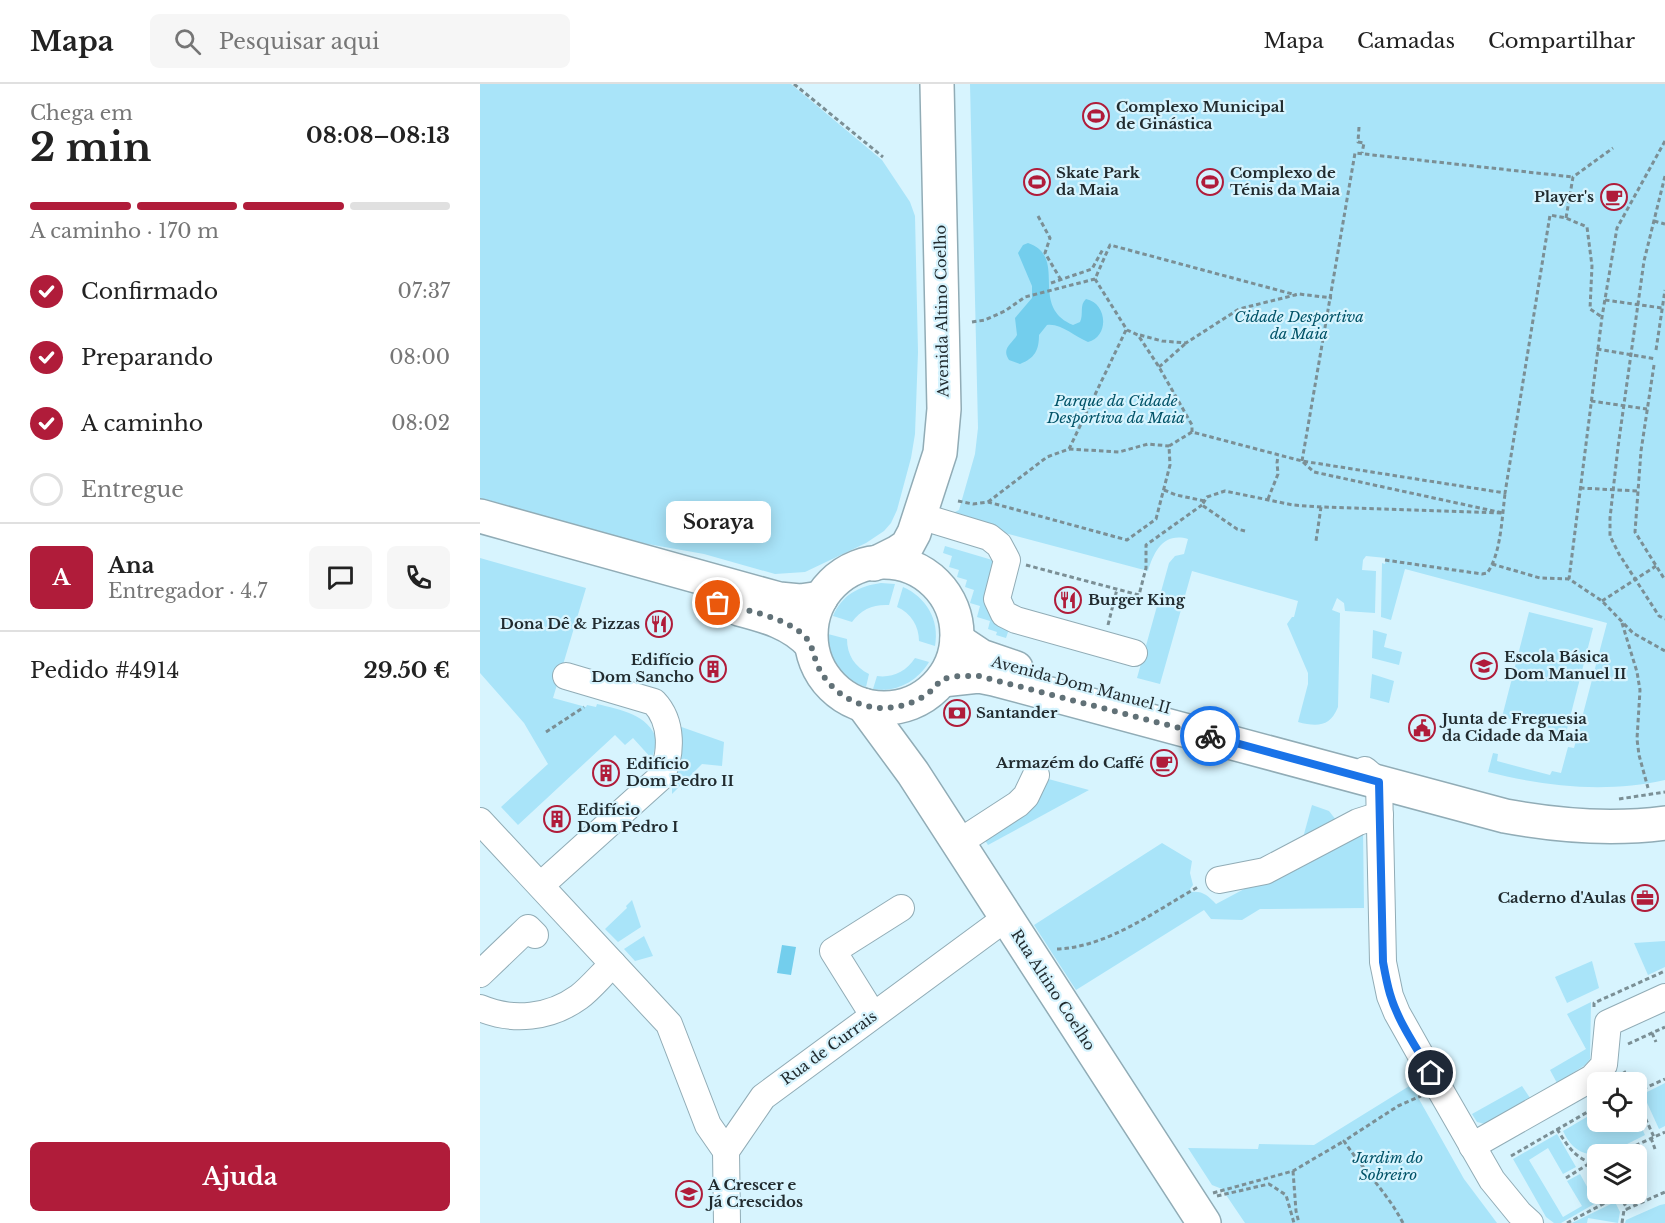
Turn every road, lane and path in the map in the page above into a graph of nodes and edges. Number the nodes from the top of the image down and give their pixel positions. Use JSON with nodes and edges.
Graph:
{"nodes":[{"id":1,"x":794,"y":84,"type":"edge"},
{"id":2,"x":937,"y":84,"type":"edge"},
{"id":3,"x":1359,"y":128,"type":"dead end"},
{"id":4,"x":1665,"y":141,"type":"edge"},
{"id":5,"x":1612,"y":148,"type":"dead end"},
{"id":6,"x":1362,"y":153,"type":"junction"},
{"id":7,"x":883,"y":157,"type":"dead end"},
{"id":8,"x":1665,"y":176,"type":"edge"},
{"id":9,"x":1573,"y":177,"type":"junction"},
{"id":10,"x":1038,"y":216,"type":"dead end"},
{"id":11,"x":1566,"y":218,"type":"junction"},
{"id":12,"x":1654,"y":221,"type":"junction"},
{"id":13,"x":1665,"y":224,"type":"edge"},
{"id":14,"x":1103,"y":249,"type":"dead end"},
{"id":15,"x":1095,"y":279,"type":"junction"},
{"id":16,"x":1061,"y":280,"type":"junction"},
{"id":17,"x":1051,"y":283,"type":"dead end"},
{"id":18,"x":1665,"y":290,"type":"edge"},
{"id":19,"x":1296,"y":295,"type":"junction"},
{"id":20,"x":1332,"y":298,"type":"junction"},
{"id":21,"x":1605,"y":300,"type":"junction"},
{"id":22,"x":1638,"y":304,"type":"junction"},
{"id":23,"x":1662,"y":308,"type":"junction"},
{"id":24,"x":1602,"y":317,"type":"junction"},
{"id":25,"x":972,"y":322,"type":"dead end"},
{"id":26,"x":1126,"y":330,"type":"junction"},
{"id":27,"x":1138,"y":335,"type":"junction"},
{"id":28,"x":1186,"y":343,"type":"junction"},
{"id":29,"x":1598,"y":349,"type":"junction"},
{"id":30,"x":1656,"y":350,"type":"dead end"},
{"id":31,"x":1656,"y":359,"type":"dead end"},
{"id":32,"x":1654,"y":365,"type":"dead end"},
{"id":33,"x":1159,"y":367,"type":"junction"},
{"id":34,"x":1591,"y":401,"type":"junction"},
{"id":35,"x":1624,"y":405,"type":"junction"},
{"id":36,"x":1647,"y":409,"type":"junction"},
{"id":37,"x":1192,"y":432,"type":"junction"},
{"id":38,"x":1169,"y":446,"type":"junction"},
{"id":39,"x":1069,"y":449,"type":"junction"},
{"id":40,"x":1278,"y":456,"type":"junction"},
{"id":41,"x":1302,"y":461,"type":"junction"},
{"id":42,"x":1580,"y":488,"type":"junction"},
{"id":43,"x":1164,"y":490,"type":"junction"},
{"id":44,"x":1614,"y":490,"type":"junction"},
{"id":45,"x":1638,"y":491,"type":"junction"},
{"id":46,"x":1505,"y":493,"type":"junction"},
{"id":47,"x":1268,"y":499,"type":"junction"},
{"id":48,"x":958,"y":501,"type":"dead end"},
{"id":49,"x":1205,"y":501,"type":"junction"},
{"id":50,"x":988,"y":502,"type":"junction"},
{"id":51,"x":1202,"y":506,"type":"junction"},
{"id":52,"x":1321,"y":507,"type":"junction"},
{"id":53,"x":1503,"y":513,"type":"junction"},
{"id":54,"x":480,"y":516,"type":"edge"},
{"id":55,"x":917,"y":525,"type":"junction"},
{"id":56,"x":1245,"y":531,"type":"dead end"},
{"id":57,"x":480,"y":536,"type":"edge"},
{"id":58,"x":1316,"y":541,"type":"dead end"},
{"id":59,"x":1385,"y":560,"type":"dead end"},
{"id":60,"x":1016,"y":562,"type":"dead end"},
{"id":61,"x":874,"y":564,"type":"junction"},
{"id":62,"x":1492,"y":564,"type":"junction"},
{"id":63,"x":1656,"y":566,"type":"junction"},
{"id":64,"x":1569,"y":579,"type":"junction"},
{"id":65,"x":1636,"y":579,"type":"junction"},
{"id":66,"x":1665,"y":580,"type":"edge"},
{"id":67,"x":932,"y":581,"type":"junction"},
{"id":68,"x":1117,"y":589,"type":"junction"},
{"id":69,"x":821,"y":598,"type":"junction"},
{"id":70,"x":1602,"y":601,"type":"junction"},
{"id":71,"x":1665,"y":619,"type":"edge"},
{"id":72,"x":1621,"y":621,"type":"junction"},
{"id":73,"x":1105,"y":634,"type":"dead end"},
{"id":74,"x":957,"y":640,"type":"junction"},
{"id":75,"x":812,"y":645,"type":"junction"},
{"id":76,"x":1665,"y":651,"type":"edge"},
{"id":77,"x":1134,"y":653,"type":"dead end"},
{"id":78,"x":566,"y":676,"type":"dead end"},
{"id":79,"x":942,"y":680,"type":"junction"},
{"id":80,"x":917,"y":701,"type":"junction"},
{"id":81,"x":863,"y":705,"type":"junction"},
{"id":82,"x":584,"y":707,"type":"dead end"},
{"id":83,"x":546,"y":732,"type":"dead end"},
{"id":84,"x":903,"y":757,"type":"junction"},
{"id":85,"x":1350,"y":759,"type":"junction"},
{"id":86,"x":1036,"y":776,"type":"dead end"},
{"id":87,"x":1379,"y":782,"type":"junction"},
{"id":88,"x":1665,"y":792,"type":"edge"},
{"id":89,"x":1657,"y":796,"type":"edge"},
{"id":90,"x":1612,"y":799,"type":"dead end"},
{"id":91,"x":1380,"y":814,"type":"junction"},
{"id":92,"x":480,"y":821,"type":"edge"},
{"id":93,"x":1665,"y":823,"type":"edge"},
{"id":94,"x":958,"y":843,"type":"junction"},
{"id":95,"x":1219,"y":880,"type":"joint"},
{"id":96,"x":541,"y":885,"type":"junction"},
{"id":97,"x":901,"y":908,"type":"dead end"},
{"id":98,"x":1006,"y":918,"type":"junction"},
{"id":99,"x":535,"y":935,"type":"dead end"},
{"id":100,"x":1049,"y":949,"type":"dead end"},
{"id":101,"x":613,"y":964,"type":"junction"},
{"id":102,"x":1665,"y":970,"type":"edge"},
{"id":103,"x":480,"y":974,"type":"edge"},
{"id":104,"x":1665,"y":997,"type":"edge"},
{"id":105,"x":480,"y":1008,"type":"edge"},
{"id":106,"x":1594,"y":1014,"type":"dead end"},
{"id":107,"x":873,"y":1016,"type":"junction"},
{"id":108,"x":1665,"y":1027,"type":"edge"},
{"id":109,"x":1652,"y":1033,"type":"junction"},
{"id":110,"x":1656,"y":1042,"type":"dead end"},
{"id":111,"x":1624,"y":1046,"type":"dead end"},
{"id":112,"x":1665,"y":1079,"type":"edge"},
{"id":113,"x":1647,"y":1087,"type":"edge"},
{"id":114,"x":1421,"y":1096,"type":"dead end"},
{"id":115,"x":1587,"y":1112,"type":"edge"},
{"id":116,"x":1647,"y":1124,"type":"edge"},
{"id":117,"x":1557,"y":1129,"type":"junction"},
{"id":118,"x":1665,"y":1132,"type":"edge"},
{"id":119,"x":1653,"y":1138,"type":"junction"},
{"id":120,"x":1344,"y":1141,"type":"junction"},
{"id":121,"x":1640,"y":1144,"type":"edge"},
{"id":122,"x":1472,"y":1146,"type":"junction"},
{"id":123,"x":1656,"y":1149,"type":"dead end"},
{"id":124,"x":726,"y":1151,"type":"junction"},
{"id":125,"x":1511,"y":1156,"type":"dead end"},
{"id":126,"x":1587,"y":1160,"type":"edge"},
{"id":127,"x":1587,"y":1167,"type":"edge"},
{"id":128,"x":1293,"y":1171,"type":"junction"},
{"id":129,"x":1566,"y":1178,"type":"dead end"},
{"id":130,"x":1665,"y":1192,"type":"edge"},
{"id":131,"x":1200,"y":1202,"type":"edge"},
{"id":132,"x":1602,"y":1204,"type":"edge"},
{"id":133,"x":1624,"y":1204,"type":"edge"},
{"id":134,"x":1627,"y":1209,"type":"junction"},
{"id":135,"x":727,"y":1223,"type":"edge"},
{"id":136,"x":1294,"y":1223,"type":"edge"},
{"id":137,"x":1299,"y":1223,"type":"edge"},
{"id":138,"x":1402,"y":1223,"type":"edge"},
{"id":139,"x":1530,"y":1223,"type":"edge"},
{"id":140,"x":1567,"y":1223,"type":"edge"},
{"id":141,"x":1622,"y":1223,"type":"edge"}],
"edges":[{"from":1,"to":7,"type":"path"},
{"from":2,"to":55,"type":"main road","name":"Avenida Altino Coelho"},
{"from":3,"to":6,"type":"path"},
{"from":4,"to":21,"type":"path"},
{"from":5,"to":9,"type":"path"},
{"from":6,"to":9,"type":"path"},
{"from":6,"to":20,"type":"path"},
{"from":8,"to":12,"type":"path"},
{"from":9,"to":11,"type":"path"},
{"from":10,"to":16,"type":"path"},
{"from":11,"to":24,"type":"path"},
{"from":11,"to":46,"type":"path"},
{"from":12,"to":13,"type":"path"},
{"from":12,"to":22,"type":"path"},
{"from":14,"to":16,"type":"path"},
{"from":15,"to":19,"type":"path"},
{"from":15,"to":25,"type":"path"},
{"from":15,"to":26,"type":"path"},
{"from":16,"to":17,"type":"path"},
{"from":18,"to":23,"type":"path"},
{"from":19,"to":20,"type":"path"},
{"from":19,"to":28,"type":"path"},
{"from":20,"to":41,"type":"path"},
{"from":21,"to":22,"type":"path"},
{"from":21,"to":24,"type":"path"},
{"from":22,"to":23,"type":"path"},
{"from":22,"to":35,"type":"path"},
{"from":23,"to":30,"type":"path"},
{"from":24,"to":29,"type":"path"},
{"from":26,"to":27,"type":"path"},
{"from":26,"to":39,"type":"path"},
{"from":27,"to":28,"type":"path"},
{"from":27,"to":33,"type":"path"},
{"from":28,"to":33,"type":"path"},
{"from":29,"to":31,"type":"path"},
{"from":29,"to":34,"type":"path"},
{"from":32,"to":36,"type":"path"},
{"from":33,"to":37,"type":"path"},
{"from":34,"to":35,"type":"path"},
{"from":34,"to":42,"type":"path"},
{"from":35,"to":36,"type":"path"},
{"from":35,"to":44,"type":"path"},
{"from":36,"to":45,"type":"path"},
{"from":37,"to":38,"type":"path"},
{"from":37,"to":40,"type":"path"},
{"from":38,"to":39,"type":"path"},
{"from":38,"to":43,"type":"path"},
{"from":39,"to":50,"type":"path"},
{"from":40,"to":41,"type":"path"},
{"from":40,"to":47,"type":"path"},
{"from":41,"to":46,"type":"path"},
{"from":41,"to":53,"type":"path"},
{"from":42,"to":44,"type":"path"},
{"from":42,"to":64,"type":"path"},
{"from":43,"to":49,"type":"path"},
{"from":43,"to":50,"type":"path"},
{"from":44,"to":45,"type":"path"},
{"from":44,"to":65,"type":"path"},
{"from":45,"to":63,"type":"path"},
{"from":46,"to":53,"type":"path"},
{"from":47,"to":49,"type":"path"},
{"from":47,"to":52,"type":"path"},
{"from":48,"to":50,"type":"path"},
{"from":49,"to":51,"type":"path"},
{"from":51,"to":56,"type":"path"},
{"from":51,"to":68,"type":"path"},
{"from":52,"to":53,"type":"path"},
{"from":52,"to":58,"type":"path"},
{"from":53,"to":62,"type":"path"},
{"from":54,"to":69,"type":"main road"},
{"from":55,"to":61,"type":"main road","name":"Avenida Altino Coelho"},
{"from":55,"to":67,"type":"main road"},
{"from":55,"to":77,"type":"street"},
{"from":57,"to":75,"type":"main road"},
{"from":59,"to":62,"type":"path"},
{"from":60,"to":68,"type":"path"},
{"from":61,"to":67,"type":"main road"},
{"from":61,"to":69,"type":"main road"},
{"from":62,"to":64,"type":"path"},
{"from":63,"to":65,"type":"path"},
{"from":63,"to":66,"type":"path"},
{"from":64,"to":70,"type":"path"},
{"from":65,"to":70,"type":"path"},
{"from":65,"to":71,"type":"path"},
{"from":67,"to":74,"type":"main road"},
{"from":68,"to":73,"type":"path"},
{"from":69,"to":75,"type":"main road"},
{"from":70,"to":72,"type":"path"},
{"from":72,"to":76,"type":"path"},
{"from":72,"to":89,"type":"path"},
{"from":74,"to":79,"type":"main road"},
{"from":74,"to":85,"type":"main road","name":"Avenida Dom Manuel II"},
{"from":75,"to":81,"type":"main road"},
{"from":78,"to":96,"type":"street"},
{"from":79,"to":80,"type":"main road"},
{"from":79,"to":87,"type":"main road","name":"Avenida Dom Manuel II"},
{"from":80,"to":81,"type":"main road"},
{"from":80,"to":84,"type":"main road"},
{"from":81,"to":84,"type":"main road","name":"Rua Altino Coelho"},
{"from":82,"to":83,"type":"path"},
{"from":84,"to":94,"type":"main road","name":"Rua Altino Coelho"},
{"from":85,"to":87,"type":"street"},
{"from":85,"to":89,"type":"main road","name":"Avenida Dom Manuel II"},
{"from":86,"to":94,"type":"street"},
{"from":87,"to":91,"type":"street"},
{"from":87,"to":93,"type":"main road","name":"Avenida Dom Manuel II"},
{"from":88,"to":90,"type":"path"},
{"from":91,"to":95,"type":"street"},
{"from":91,"to":122,"type":"street"},
{"from":92,"to":96,"type":"street"},
{"from":94,"to":98,"type":"main road","name":"Rua Altino Coelho"},
{"from":95,"to":100,"type":"path"},
{"from":96,"to":101,"type":"street"},
{"from":97,"to":107,"type":"street"},
{"from":98,"to":107,"type":"street","name":"Rua de Currais"},
{"from":98,"to":131,"type":"main road","name":"Rua Altino Coelho"},
{"from":99,"to":103,"type":"street"},
{"from":101,"to":105,"type":"street"},
{"from":101,"to":124,"type":"street"},
{"from":102,"to":106,"type":"path"},
{"from":104,"to":122,"type":"street"},
{"from":107,"to":124,"type":"street","name":"Rua de Currais"},
{"from":108,"to":109,"type":"path"},
{"from":109,"to":110,"type":"path"},
{"from":109,"to":111,"type":"path"},
{"from":112,"to":113,"type":"path"},
{"from":114,"to":120,"type":"path"},
{"from":115,"to":117,"type":"path"},
{"from":116,"to":119,"type":"path"},
{"from":117,"to":125,"type":"path"},
{"from":117,"to":126,"type":"path"},
{"from":118,"to":119,"type":"path"},
{"from":119,"to":121,"type":"path"},
{"from":119,"to":123,"type":"path"},
{"from":120,"to":128,"type":"path"},
{"from":120,"to":138,"type":"path"},
{"from":122,"to":139,"type":"street"},
{"from":124,"to":135,"type":"street"},
{"from":127,"to":129,"type":"path"},
{"from":128,"to":131,"type":"path"},
{"from":128,"to":137,"type":"path"},
{"from":130,"to":134,"type":"path"},
{"from":131,"to":136,"type":"path"},
{"from":132,"to":140,"type":"path"},
{"from":133,"to":134,"type":"path"},
{"from":134,"to":141,"type":"path"}]}
